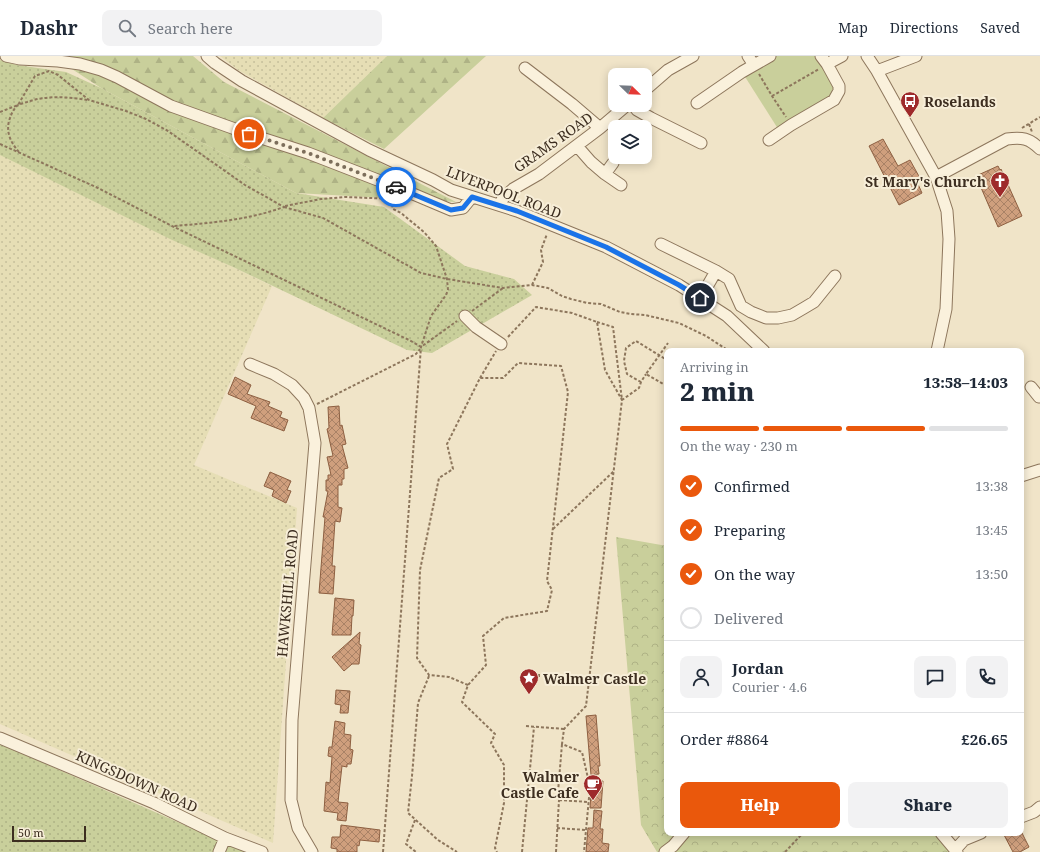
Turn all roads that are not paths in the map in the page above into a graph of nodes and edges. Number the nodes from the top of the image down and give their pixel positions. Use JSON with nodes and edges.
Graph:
{"nodes":[{"id":1,"x":6,"y":56,"type":"edge"},
{"id":2,"x":207,"y":56,"type":"edge"},
{"id":3,"x":693,"y":56,"type":"edge"},
{"id":4,"x":770,"y":56,"type":"edge"},
{"id":5,"x":842,"y":56,"type":"edge"},
{"id":6,"x":867,"y":56,"type":"edge"},
{"id":7,"x":916,"y":56,"type":"edge"},
{"id":8,"x":824,"y":60,"type":"edge"},
{"id":9,"x":751,"y":61,"type":"edge"},
{"id":10,"x":525,"y":68,"type":"dead end"},
{"id":11,"x":877,"y":71,"type":"junction"},
{"id":12,"x":652,"y":84,"type":"edge"},
{"id":13,"x":697,"y":103,"type":"dead end"},
{"id":14,"x":619,"y":112,"type":"edge"},
{"id":15,"x":640,"y":112,"type":"edge"},
{"id":16,"x":600,"y":128,"type":"junction"},
{"id":17,"x":769,"y":140,"type":"dead end"},
{"id":18,"x":701,"y":143,"type":"dead end"},
{"id":19,"x":577,"y":146,"type":"junction"},
{"id":20,"x":1040,"y":149,"type":"edge"},
{"id":21,"x":612,"y":164,"type":"edge"},
{"id":22,"x":605,"y":174,"type":"junction"},
{"id":23,"x":936,"y":177,"type":"junction"},
{"id":24,"x":621,"y":185,"type":"dead end"},
{"id":25,"x":472,"y":197,"type":"junction"},
{"id":26,"x":499,"y":205,"type":"junction"},
{"id":27,"x":661,"y":244,"type":"dead end"},
{"id":28,"x":716,"y":270,"type":"junction"},
{"id":29,"x":835,"y":276,"type":"dead end"},
{"id":30,"x":700,"y":298,"type":"junction"},
{"id":31,"x":465,"y":316,"type":"road end"},
{"id":32,"x":501,"y":344,"type":"road end"},
{"id":33,"x":761,"y":348,"type":"edge"},
{"id":34,"x":938,"y":348,"type":"edge"},
{"id":35,"x":250,"y":364,"type":"dead end"},
{"id":36,"x":1040,"y":470,"type":"edge"},
{"id":37,"x":1024,"y":475,"type":"edge"},
{"id":38,"x":0,"y":738,"type":"edge"},
{"id":39,"x":1040,"y":808,"type":"edge"},
{"id":40,"x":1024,"y":816,"type":"edge"},
{"id":41,"x":681,"y":836,"type":"edge"},
{"id":42,"x":944,"y":836,"type":"edge"},
{"id":43,"x":974,"y":836,"type":"edge"},
{"id":44,"x":225,"y":838,"type":"junction"},
{"id":45,"x":956,"y":851,"type":"edge"},
{"id":46,"x":219,"y":852,"type":"edge"},
{"id":47,"x":262,"y":852,"type":"edge"},
{"id":48,"x":312,"y":852,"type":"edge"},
{"id":49,"x":665,"y":852,"type":"edge"}],
"edges":[{"from":1,"to":25,"type":"street"},
{"from":2,"to":25,"type":"street","name":"LIVERPOOL ROAD"},
{"from":3,"to":12,"type":"street"},
{"from":4,"to":9,"type":"street"},
{"from":5,"to":8,"type":"street"},
{"from":6,"to":11,"type":"street"},
{"from":7,"to":11,"type":"street"},
{"from":8,"to":17,"type":"street"},
{"from":9,"to":13,"type":"street"},
{"from":10,"to":16,"type":"street"},
{"from":11,"to":23,"type":"street"},
{"from":14,"to":16,"type":"street","name":"GRAMS ROAD"},
{"from":15,"to":18,"type":"street"},
{"from":16,"to":19,"type":"street","name":"GRAMS ROAD"},
{"from":19,"to":22,"type":"street"},
{"from":19,"to":26,"type":"street","name":"GRAMS ROAD"},
{"from":20,"to":23,"type":"street"},
{"from":21,"to":22,"type":"street"},
{"from":22,"to":24,"type":"street"},
{"from":23,"to":34,"type":"street"},
{"from":25,"to":26,"type":"street","name":"LIVERPOOL ROAD"},
{"from":26,"to":30,"type":"street","name":"LIVERPOOL ROAD"},
{"from":27,"to":28,"type":"street"},
{"from":28,"to":29,"type":"street"},
{"from":28,"to":30,"type":"street"},
{"from":30,"to":33,"type":"street","name":"LIVERPOOL ROAD"},
{"from":31,"to":32,"type":"street"},
{"from":35,"to":48,"type":"street","name":"HAWKSHILL ROAD"},
{"from":36,"to":37,"type":"street"},
{"from":38,"to":44,"type":"street","name":"KINGSDOWN ROAD"},
{"from":39,"to":40,"type":"street"},
{"from":41,"to":49,"type":"street"},
{"from":42,"to":45,"type":"street"},
{"from":43,"to":45,"type":"street"},
{"from":44,"to":46,"type":"street"},
{"from":44,"to":47,"type":"street","name":"KINGSDOWN ROAD"}]}
